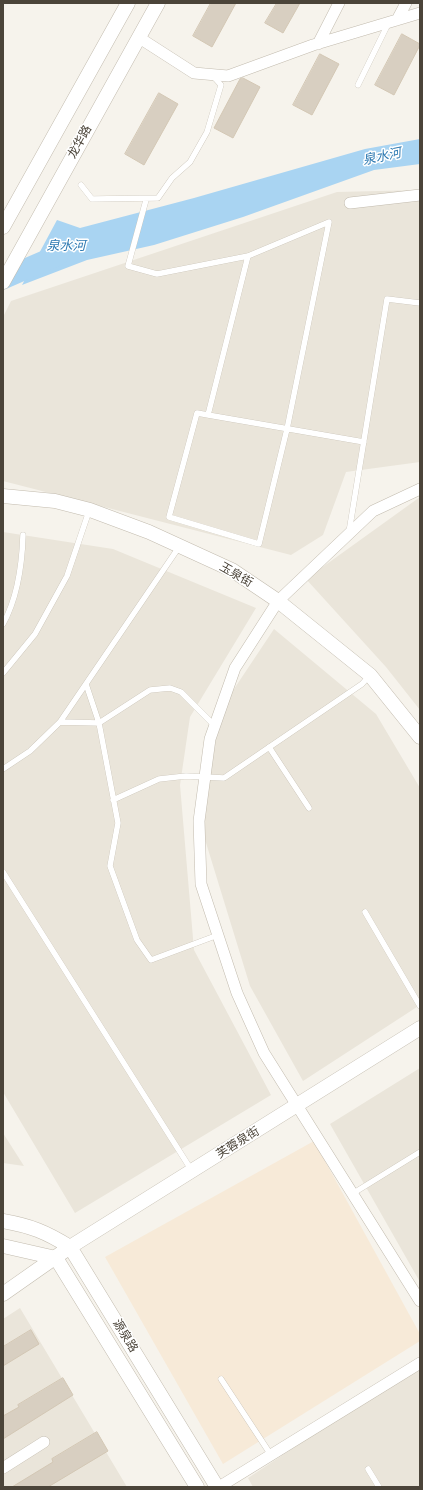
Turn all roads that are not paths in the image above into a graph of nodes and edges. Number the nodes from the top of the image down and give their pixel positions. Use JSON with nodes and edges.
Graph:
{"nodes":[{"id":1,"x":128,"y":3,"type":"edge"},
{"id":2,"x":158,"y":3,"type":"edge"},
{"id":3,"x":339,"y":3,"type":"edge"},
{"id":4,"x":406,"y":3,"type":"edge"},
{"id":5,"x":420,"y":13,"type":"edge"},
{"id":6,"x":393,"y":21,"type":"junction"},
{"id":7,"x":138,"y":37,"type":"junction"},
{"id":8,"x":318,"y":44,"type":"junction"},
{"id":9,"x":212,"y":75,"type":"junction"},
{"id":10,"x":358,"y":85,"type":"dead end"},
{"id":11,"x":81,"y":184,"type":"dead end"},
{"id":12,"x":420,"y":195,"type":"edge"},
{"id":13,"x":146,"y":200,"type":"junction"},
{"id":14,"x":350,"y":203,"type":"dead end"},
{"id":15,"x":3,"y":227,"type":"edge"},
{"id":16,"x":248,"y":256,"type":"junction"},
{"id":17,"x":3,"y":282,"type":"edge"},
{"id":18,"x":420,"y":304,"type":"edge"},
{"id":19,"x":208,"y":415,"type":"junction"},
{"id":20,"x":286,"y":429,"type":"junction"},
{"id":21,"x":364,"y":442,"type":"junction"},
{"id":22,"x":420,"y":489,"type":"edge"},
{"id":23,"x":3,"y":496,"type":"edge"},
{"id":24,"x":90,"y":510,"type":"junction"},
{"id":25,"x":348,"y":534,"type":"junction"},
{"id":26,"x":23,"y":535,"type":"dead end"},
{"id":27,"x":180,"y":546,"type":"junction"},
{"id":28,"x":278,"y":601,"type":"junction"},
{"id":29,"x":4,"y":622,"type":"edge"},
{"id":30,"x":3,"y":673,"type":"edge"},
{"id":31,"x":370,"y":675,"type":"junction"},
{"id":32,"x":86,"y":684,"type":"junction"},
{"id":33,"x":60,"y":722,"type":"junction"},
{"id":34,"x":99,"y":723,"type":"junction"},
{"id":35,"x":215,"y":726,"type":"junction"},
{"id":36,"x":420,"y":737,"type":"edge"},
{"id":37,"x":269,"y":747,"type":"junction"},
{"id":38,"x":3,"y":769,"type":"edge"},
{"id":39,"x":205,"y":777,"type":"junction"},
{"id":40,"x":113,"y":800,"type":"junction"},
{"id":41,"x":309,"y":808,"type":"dead end"},
{"id":42,"x":3,"y":872,"type":"edge"},
{"id":43,"x":366,"y":912,"type":"dead end"},
{"id":44,"x":218,"y":935,"type":"junction"},
{"id":45,"x":420,"y":1006,"type":"edge"},
{"id":46,"x":420,"y":1028,"type":"edge"},
{"id":47,"x":297,"y":1106,"type":"junction"},
{"id":48,"x":420,"y":1152,"type":"edge"},
{"id":49,"x":192,"y":1171,"type":"junction"},
{"id":50,"x":352,"y":1194,"type":"junction"},
{"id":51,"x":3,"y":1221,"type":"edge"},
{"id":52,"x":3,"y":1246,"type":"edge"},
{"id":53,"x":70,"y":1247,"type":"junction"},
{"id":54,"x":56,"y":1258,"type":"junction"},
{"id":55,"x":3,"y":1294,"type":"edge"},
{"id":56,"x":420,"y":1301,"type":"edge"},
{"id":57,"x":420,"y":1362,"type":"edge"},
{"id":58,"x":221,"y":1379,"type":"dead end"},
{"id":59,"x":44,"y":1442,"type":"dead end"},
{"id":60,"x":271,"y":1455,"type":"junction"},
{"id":61,"x":3,"y":1468,"type":"edge"},
{"id":62,"x":368,"y":1469,"type":"dead end"},
{"id":63,"x":197,"y":1487,"type":"edge"},
{"id":64,"x":218,"y":1487,"type":"edge"},
{"id":65,"x":379,"y":1487,"type":"edge"}],
"edges":[{"from":1,"to":15,"type":"street"},
{"from":2,"to":7,"type":"street","name":"龙华路"},
{"from":3,"to":8,"type":"street"},
{"from":4,"to":6,"type":"street"},
{"from":5,"to":6,"type":"street"},
{"from":6,"to":8,"type":"street"},
{"from":6,"to":10,"type":"lane"},
{"from":7,"to":9,"type":"street"},
{"from":7,"to":17,"type":"street","name":"龙华路"},
{"from":8,"to":9,"type":"street"},
{"from":9,"to":13,"type":"lane"},
{"from":11,"to":13,"type":"lane"},
{"from":12,"to":14,"type":"street"},
{"from":13,"to":16,"type":"lane"},
{"from":16,"to":19,"type":"lane"},
{"from":16,"to":20,"type":"lane"},
{"from":18,"to":21,"type":"lane"},
{"from":19,"to":20,"type":"lane"},
{"from":19,"to":20,"type":"lane"},
{"from":20,"to":21,"type":"lane"},
{"from":21,"to":25,"type":"lane"},
{"from":22,"to":25,"type":"street"},
{"from":23,"to":24,"type":"street","name":"玉泉街"},
{"from":24,"to":27,"type":"street","name":"玉泉街"},
{"from":24,"to":30,"type":"lane"},
{"from":25,"to":28,"type":"street"},
{"from":26,"to":29,"type":"lane"},
{"from":27,"to":28,"type":"street","name":"玉泉街"},
{"from":27,"to":32,"type":"lane"},
{"from":28,"to":31,"type":"street","name":"玉泉街"},
{"from":28,"to":35,"type":"street"},
{"from":31,"to":36,"type":"street","name":"玉泉街"},
{"from":31,"to":37,"type":"lane"},
{"from":32,"to":33,"type":"lane"},
{"from":32,"to":34,"type":"lane"},
{"from":33,"to":34,"type":"lane"},
{"from":33,"to":38,"type":"lane"},
{"from":34,"to":35,"type":"lane"},
{"from":34,"to":40,"type":"lane"},
{"from":35,"to":39,"type":"street"},
{"from":37,"to":39,"type":"lane"},
{"from":37,"to":41,"type":"lane"},
{"from":39,"to":40,"type":"lane"},
{"from":39,"to":44,"type":"street"},
{"from":40,"to":44,"type":"lane"},
{"from":42,"to":49,"type":"lane"},
{"from":43,"to":45,"type":"lane"},
{"from":44,"to":47,"type":"street"},
{"from":46,"to":47,"type":"street","name":"芙蓉泉街"},
{"from":47,"to":49,"type":"street","name":"芙蓉泉街"},
{"from":47,"to":50,"type":"street"},
{"from":48,"to":50,"type":"lane"},
{"from":49,"to":53,"type":"street","name":"芙蓉泉街"},
{"from":50,"to":56,"type":"street"},
{"from":51,"to":53,"type":"street","name":"源泉路"},
{"from":52,"to":54,"type":"street"},
{"from":53,"to":54,"type":"street","name":"芙蓉泉街"},
{"from":53,"to":64,"type":"street","name":"源泉路"},
{"from":54,"to":55,"type":"street","name":"芙蓉泉街"},
{"from":54,"to":63,"type":"street","name":"源泉路"},
{"from":57,"to":60,"type":"street"},
{"from":58,"to":60,"type":"lane"},
{"from":59,"to":61,"type":"street"},
{"from":60,"to":64,"type":"street"},
{"from":62,"to":65,"type":"lane"}]}
